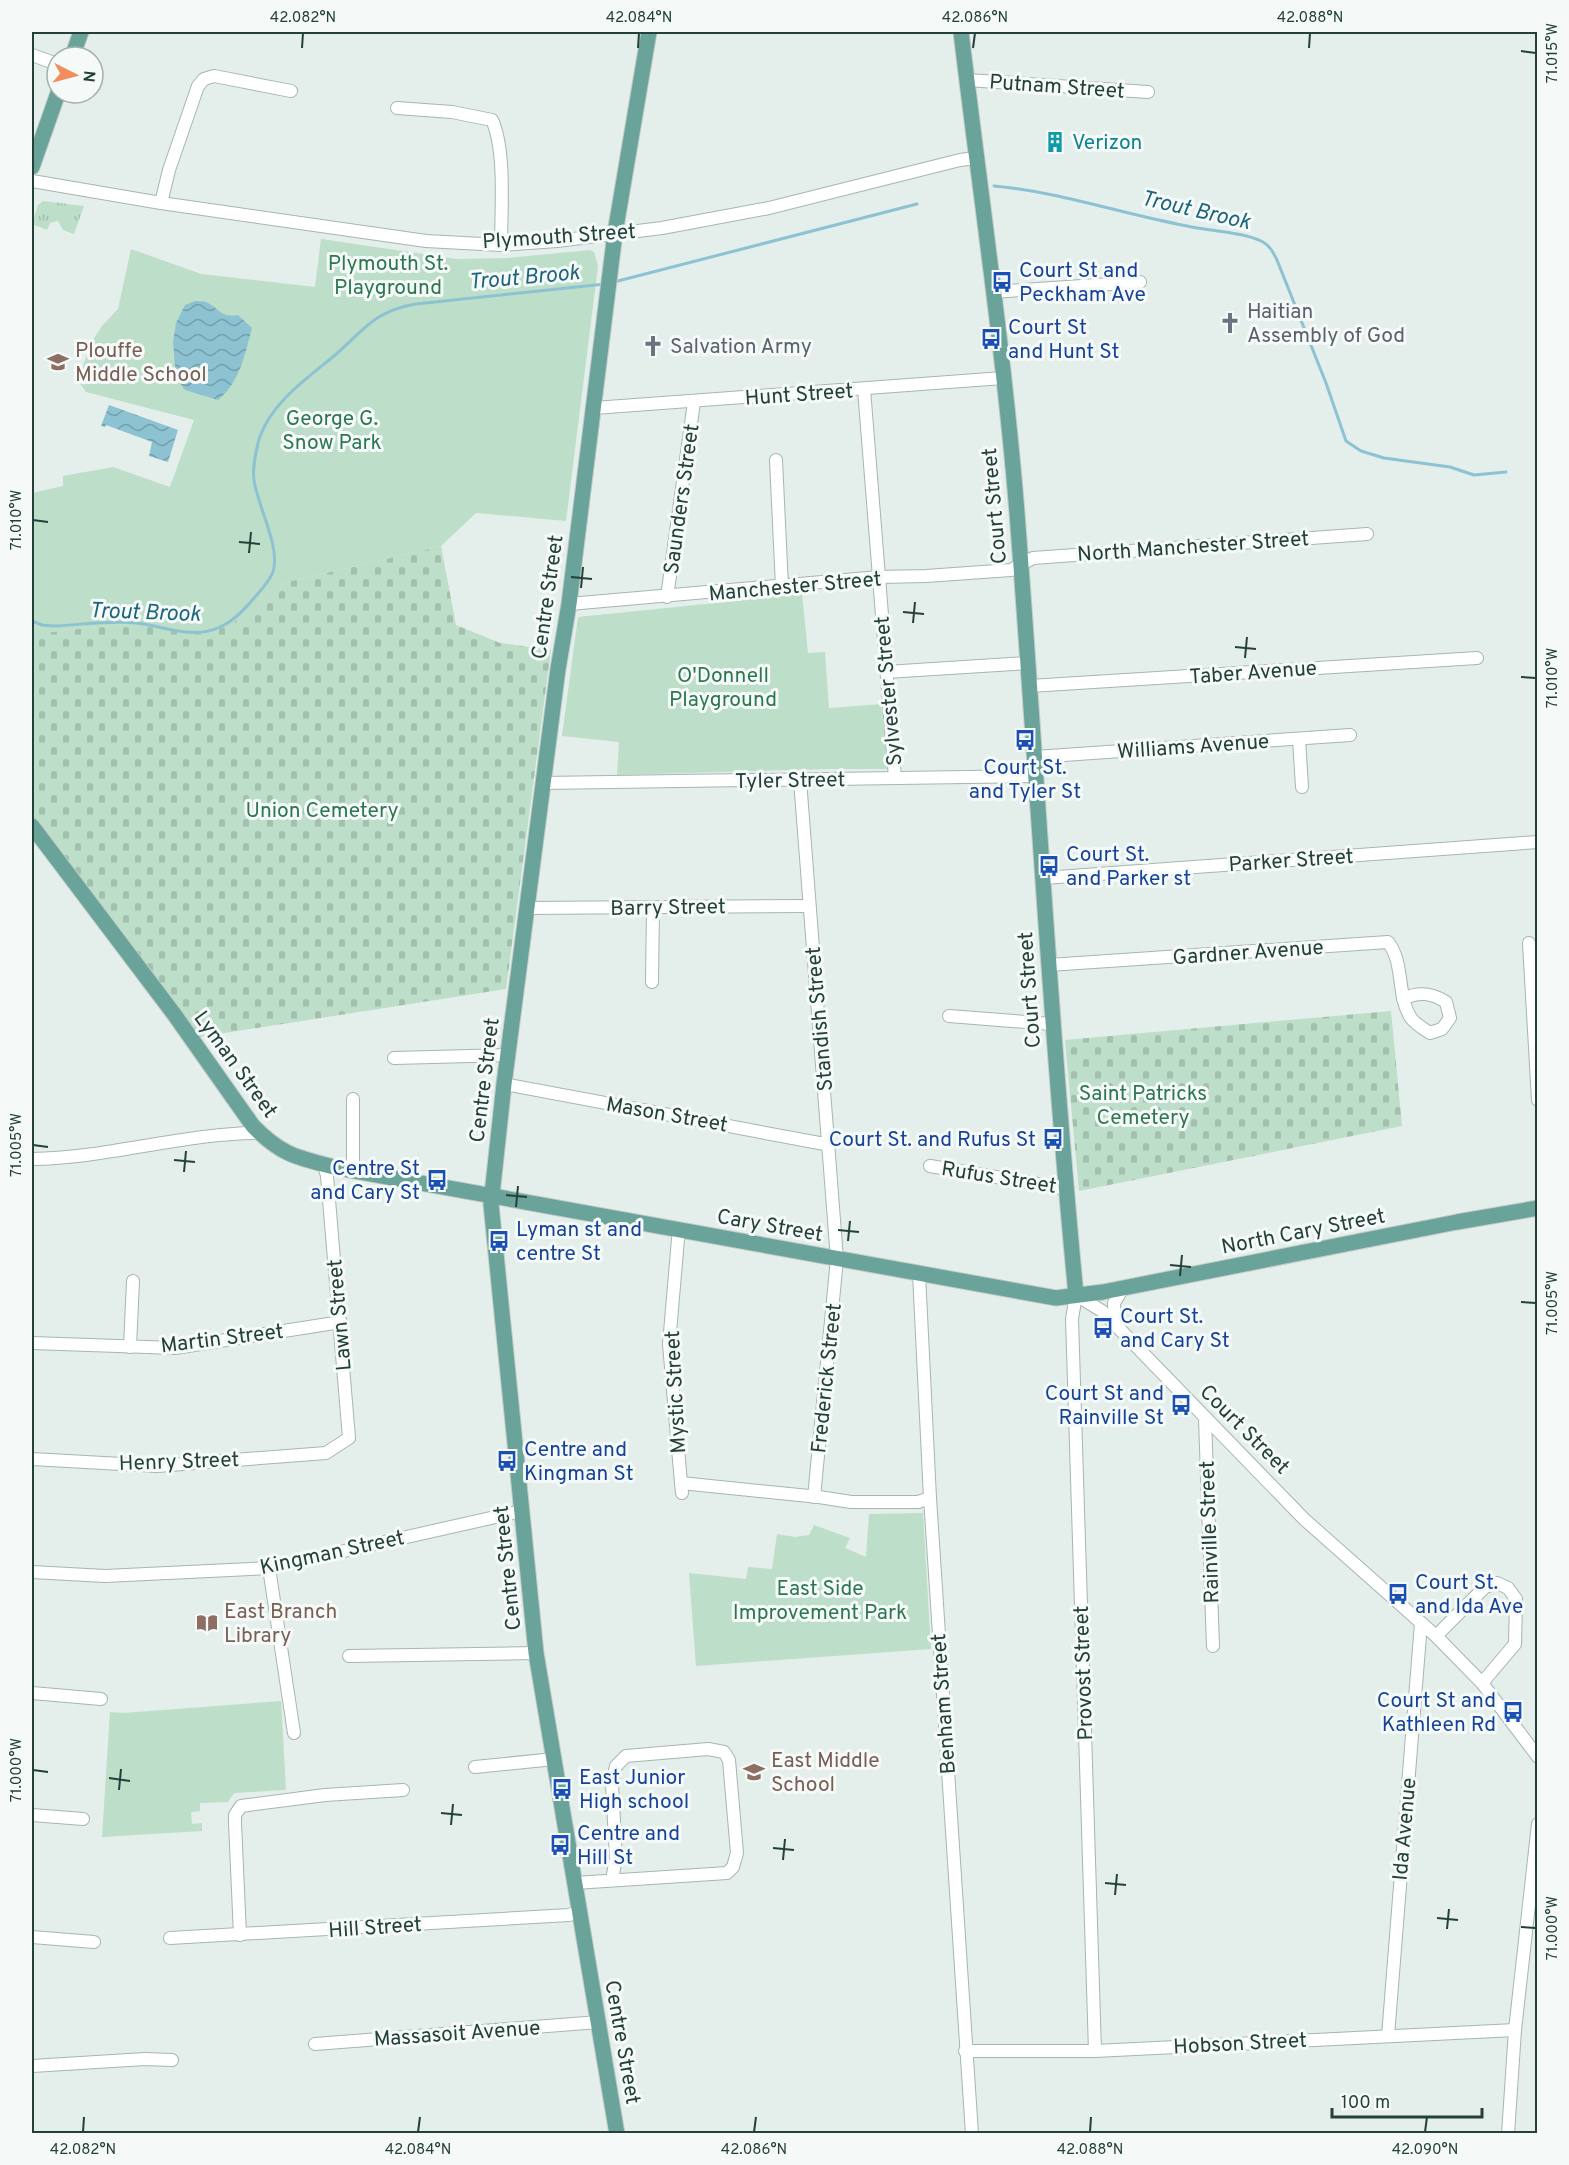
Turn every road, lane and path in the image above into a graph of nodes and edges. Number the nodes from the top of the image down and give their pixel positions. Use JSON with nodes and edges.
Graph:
{"nodes":[{"id":1,"x":650,"y":32,"type":"edge"},
{"id":2,"x":961,"y":32,"type":"edge"},
{"id":3,"x":967,"y":80,"type":"junction"},
{"id":4,"x":291,"y":91,"type":"dead end"},
{"id":5,"x":1148,"y":92,"type":"dead end"},
{"id":6,"x":54,"y":105,"type":"edge"},
{"id":7,"x":397,"y":108,"type":"dead end"},
{"id":8,"x":975,"y":158,"type":"junction"},
{"id":9,"x":32,"y":167,"type":"edge"},
{"id":10,"x":32,"y":181,"type":"edge"},
{"id":11,"x":161,"y":203,"type":"junction"},
{"id":12,"x":615,"y":233,"type":"junction"},
{"id":13,"x":501,"y":244,"type":"junction"},
{"id":14,"x":1140,"y":282,"type":"dead end"},
{"id":15,"x":993,"y":292,"type":"junction"},
{"id":16,"x":1004,"y":378,"type":"junction"},
{"id":17,"x":864,"y":388,"type":"junction"},
{"id":18,"x":694,"y":402,"type":"junction"},
{"id":19,"x":594,"y":408,"type":"junction"},
{"id":20,"x":776,"y":460,"type":"dead end"},
{"id":21,"x":1367,"y":534,"type":"dead end"},
{"id":22,"x":1020,"y":564,"type":"junction"},
{"id":23,"x":879,"y":577,"type":"junction"},
{"id":24,"x":782,"y":587,"type":"junction"},
{"id":25,"x":668,"y":597,"type":"junction"},
{"id":26,"x":569,"y":604,"type":"junction"},
{"id":27,"x":1477,"y":658,"type":"dead end"},
{"id":28,"x":1028,"y":663,"type":"junction"},
{"id":29,"x":886,"y":672,"type":"junction"},
{"id":30,"x":1030,"y":686,"type":"junction"},
{"id":31,"x":1350,"y":735,"type":"dead end"},
{"id":32,"x":1299,"y":739,"type":"junction"},
{"id":33,"x":1035,"y":757,"type":"junction"},
{"id":34,"x":1036,"y":776,"type":"junction"},
{"id":35,"x":895,"y":778,"type":"junction"},
{"id":36,"x":800,"y":780,"type":"junction"},
{"id":37,"x":543,"y":783,"type":"junction"},
{"id":38,"x":1302,"y":787,"type":"dead end"},
{"id":39,"x":32,"y":826,"type":"edge"},
{"id":40,"x":1538,"y":842,"type":"edge"},
{"id":41,"x":1044,"y":878,"type":"junction"},
{"id":42,"x":809,"y":906,"type":"junction"},
{"id":43,"x":527,"y":908,"type":"junction"},
{"id":44,"x":653,"y":908,"type":"junction"},
{"id":45,"x":1529,"y":943,"type":"dead end"},
{"id":46,"x":1049,"y":965,"type":"junction"},
{"id":47,"x":652,"y":982,"type":"dead end"},
{"id":48,"x":1403,"y":999,"type":"dead end"},
{"id":49,"x":949,"y":1016,"type":"dead end"},
{"id":50,"x":1052,"y":1024,"type":"junction"},
{"id":51,"x":508,"y":1054,"type":"junction"},
{"id":52,"x":394,"y":1058,"type":"dead end"},
{"id":53,"x":504,"y":1084,"type":"junction"},
{"id":54,"x":353,"y":1099,"type":"dead end"},
{"id":55,"x":1538,"y":1100,"type":"edge"},
{"id":56,"x":260,"y":1133,"type":"junction"},
{"id":57,"x":830,"y":1145,"type":"junction"},
{"id":58,"x":32,"y":1159,"type":"edge"},
{"id":59,"x":324,"y":1165,"type":"junction"},
{"id":60,"x":930,"y":1166,"type":"dead end"},
{"id":61,"x":352,"y":1171,"type":"junction"},
{"id":62,"x":1068,"y":1189,"type":"junction"},
{"id":63,"x":492,"y":1195,"type":"junction"},
{"id":64,"x":1538,"y":1208,"type":"edge"},
{"id":65,"x":680,"y":1230,"type":"junction"},
{"id":66,"x":837,"y":1259,"type":"junction"},
{"id":67,"x":919,"y":1274,"type":"junction"},
{"id":68,"x":133,"y":1281,"type":"dead end"},
{"id":69,"x":1123,"y":1288,"type":"junction"},
{"id":70,"x":1076,"y":1295,"type":"junction"},
{"id":71,"x":341,"y":1322,"type":"junction"},
{"id":72,"x":1115,"y":1325,"type":"junction"},
{"id":73,"x":32,"y":1343,"type":"edge"},
{"id":74,"x":130,"y":1347,"type":"junction"},
{"id":75,"x":1205,"y":1419,"type":"junction"},
{"id":76,"x":326,"y":1453,"type":"joint"},
{"id":77,"x":32,"y":1459,"type":"edge"},
{"id":78,"x":814,"y":1497,"type":"junction"},
{"id":79,"x":930,"y":1498,"type":"junction"},
{"id":80,"x":522,"y":1511,"type":"junction"},
{"id":81,"x":269,"y":1568,"type":"junction"},
{"id":82,"x":32,"y":1572,"type":"edge"},
{"id":83,"x":1420,"y":1623,"type":"junction"},
{"id":84,"x":1436,"y":1636,"type":"junction"},
{"id":85,"x":1213,"y":1646,"type":"dead end"},
{"id":86,"x":536,"y":1653,"type":"junction"},
{"id":87,"x":349,"y":1656,"type":"dead end"},
{"id":88,"x":1482,"y":1683,"type":"junction"},
{"id":89,"x":32,"y":1693,"type":"edge"},
{"id":90,"x":101,"y":1699,"type":"dead end"},
{"id":91,"x":294,"y":1733,"type":"dead end"},
{"id":92,"x":1538,"y":1757,"type":"edge"},
{"id":93,"x":554,"y":1759,"type":"junction"},
{"id":94,"x":476,"y":1767,"type":"dead end"},
{"id":95,"x":403,"y":1790,"type":"dead end"},
{"id":96,"x":32,"y":1815,"type":"edge"},
{"id":97,"x":83,"y":1819,"type":"dead end"},
{"id":98,"x":1538,"y":1824,"type":"edge"},
{"id":99,"x":612,"y":1880,"type":"junction"},
{"id":100,"x":575,"y":1883,"type":"junction"},
{"id":101,"x":580,"y":1911,"type":"junction"},
{"id":102,"x":240,"y":1935,"type":"junction"},
{"id":103,"x":32,"y":1937,"type":"edge"},
{"id":104,"x":170,"y":1938,"type":"dead end"},
{"id":105,"x":94,"y":1942,"type":"dead end"},
{"id":106,"x":599,"y":2022,"type":"junction"},
{"id":107,"x":1515,"y":2030,"type":"junction"},
{"id":108,"x":1388,"y":2036,"type":"junction"},
{"id":109,"x":315,"y":2044,"type":"dead end"},
{"id":110,"x":965,"y":2051,"type":"junction"},
{"id":111,"x":1095,"y":2051,"type":"junction"},
{"id":112,"x":172,"y":2060,"type":"dead end"},
{"id":113,"x":32,"y":2066,"type":"edge"},
{"id":114,"x":617,"y":2133,"type":"edge"},
{"id":115,"x":972,"y":2133,"type":"edge"},
{"id":116,"x":1508,"y":2133,"type":"edge"}],
"edges":[{"from":1,"to":12,"type":"main road","name":"Centre Street"},
{"from":2,"to":3,"type":"main road","name":"Court Street"},
{"from":3,"to":5,"type":"street","name":"Putnam Street"},
{"from":3,"to":8,"type":"main road","name":"Court Street"},
{"from":4,"to":11,"type":"street"},
{"from":6,"to":9,"type":"main road"},
{"from":7,"to":13,"type":"street"},
{"from":8,"to":12,"type":"street","name":"Plymouth Street"},
{"from":8,"to":15,"type":"main road","name":"Court Street"},
{"from":10,"to":11,"type":"street","name":"Plymouth Street"},
{"from":11,"to":13,"type":"street","name":"Plymouth Street"},
{"from":12,"to":13,"type":"street","name":"Plymouth Street"},
{"from":12,"to":19,"type":"main road","name":"Centre Street"},
{"from":14,"to":15,"type":"street"},
{"from":15,"to":16,"type":"main road","name":"Court Street"},
{"from":16,"to":17,"type":"street","name":"Hunt Street"},
{"from":16,"to":22,"type":"main road","name":"Court Street"},
{"from":17,"to":18,"type":"street","name":"Hunt Street"},
{"from":17,"to":23,"type":"street","name":"Sylvester Street"},
{"from":18,"to":19,"type":"street","name":"Hunt Street"},
{"from":18,"to":25,"type":"street","name":"Saunders Street"},
{"from":19,"to":26,"type":"main road","name":"Centre Street"},
{"from":20,"to":24,"type":"street"},
{"from":21,"to":22,"type":"street","name":"North Manchester Street"},
{"from":22,"to":23,"type":"street","name":"Manchester Street"},
{"from":22,"to":28,"type":"main road","name":"Court Street"},
{"from":23,"to":24,"type":"street","name":"Manchester Street"},
{"from":23,"to":29,"type":"street","name":"Sylvester Street"},
{"from":24,"to":25,"type":"street","name":"Manchester Street"},
{"from":25,"to":26,"type":"street","name":"Manchester Street"},
{"from":26,"to":37,"type":"main road","name":"Centre Street"},
{"from":27,"to":30,"type":"street","name":"Taber Avenue"},
{"from":28,"to":29,"type":"street"},
{"from":28,"to":30,"type":"main road","name":"Court Street"},
{"from":29,"to":35,"type":"street","name":"Sylvester Street"},
{"from":30,"to":33,"type":"main road","name":"Court Street"},
{"from":31,"to":32,"type":"street","name":"Williams Avenue"},
{"from":32,"to":33,"type":"street","name":"Williams Avenue"},
{"from":32,"to":38,"type":"street"},
{"from":33,"to":34,"type":"main road","name":"Court Street"},
{"from":34,"to":35,"type":"street","name":"Tyler Street"},
{"from":34,"to":41,"type":"main road","name":"Court Street"},
{"from":35,"to":36,"type":"street","name":"Tyler Street"},
{"from":36,"to":37,"type":"street","name":"Tyler Street"},
{"from":36,"to":42,"type":"street","name":"Standish Street"},
{"from":37,"to":43,"type":"main road","name":"Centre Street"},
{"from":39,"to":56,"type":"main road","name":"Lyman Street"},
{"from":40,"to":41,"type":"street","name":"Parker Street"},
{"from":41,"to":46,"type":"main road","name":"Court Street"},
{"from":42,"to":44,"type":"street","name":"Barry Street"},
{"from":42,"to":57,"type":"street","name":"Standish Street"},
{"from":43,"to":44,"type":"street","name":"Barry Street"},
{"from":43,"to":51,"type":"main road","name":"Centre Street"},
{"from":44,"to":47,"type":"street"},
{"from":45,"to":55,"type":"street"},
{"from":46,"to":48,"type":"street","name":"Gardner Avenue"},
{"from":46,"to":50,"type":"main road","name":"Court Street"},
{"from":49,"to":50,"type":"street"},
{"from":50,"to":62,"type":"main road","name":"Court Street"},
{"from":51,"to":52,"type":"street"},
{"from":51,"to":53,"type":"main road","name":"Centre Street"},
{"from":53,"to":57,"type":"street","name":"Mason Street"},
{"from":53,"to":63,"type":"main road","name":"Centre Street"},
{"from":54,"to":61,"type":"street"},
{"from":56,"to":58,"type":"street"},
{"from":56,"to":59,"type":"main road","name":"Lyman Street"},
{"from":57,"to":66,"type":"street","name":"Standish Street"},
{"from":59,"to":61,"type":"main road","name":"Lyman Street"},
{"from":59,"to":71,"type":"street","name":"Lawn Street"},
{"from":60,"to":62,"type":"street","name":"Rufus Street"},
{"from":61,"to":63,"type":"main road","name":"Lyman Street"},
{"from":62,"to":70,"type":"main road","name":"Court Street"},
{"from":63,"to":65,"type":"main road","name":"Cary Street"},
{"from":63,"to":80,"type":"main road","name":"Centre Street"},
{"from":64,"to":69,"type":"main road","name":"North Cary Street"},
{"from":65,"to":66,"type":"main road","name":"Cary Street"},
{"from":65,"to":78,"type":"street","name":"Mystic Street"},
{"from":66,"to":67,"type":"main road","name":"Cary Street"},
{"from":66,"to":78,"type":"street","name":"Frederick Street"},
{"from":67,"to":70,"type":"main road","name":"Cary Street"},
{"from":67,"to":79,"type":"street","name":"Benham Street"},
{"from":68,"to":74,"type":"street"},
{"from":69,"to":70,"type":"main road","name":"North Cary Street"},
{"from":69,"to":72,"type":"street"},
{"from":70,"to":72,"type":"street","name":"Court Street"},
{"from":70,"to":111,"type":"street","name":"Provost Street"},
{"from":71,"to":74,"type":"street","name":"Martin Street"},
{"from":71,"to":76,"type":"street","name":"Lawn Street"},
{"from":72,"to":75,"type":"street","name":"Court Street"},
{"from":73,"to":74,"type":"street","name":"Martin Street"},
{"from":75,"to":83,"type":"street","name":"Court Street"},
{"from":75,"to":85,"type":"street","name":"Rainville Street"},
{"from":76,"to":77,"type":"street","name":"Henry Street"},
{"from":78,"to":79,"type":"street"},
{"from":79,"to":110,"type":"street","name":"Benham Street"},
{"from":80,"to":81,"type":"street","name":"Kingman Street"},
{"from":80,"to":86,"type":"main road","name":"Centre Street"},
{"from":81,"to":82,"type":"street","name":"Kingman Street"},
{"from":81,"to":91,"type":"street"},
{"from":83,"to":84,"type":"street","name":"Court Street"},
{"from":83,"to":108,"type":"street","name":"Ida Avenue"},
{"from":84,"to":88,"type":"street","name":"Court Street"},
{"from":84,"to":88,"type":"street"},
{"from":86,"to":87,"type":"street"},
{"from":86,"to":93,"type":"main road","name":"Centre Street"},
{"from":88,"to":92,"type":"street","name":"Court Street"},
{"from":89,"to":90,"type":"street"},
{"from":93,"to":94,"type":"street"},
{"from":93,"to":100,"type":"main road","name":"Centre Street"},
{"from":95,"to":102,"type":"street"},
{"from":96,"to":97,"type":"street"},
{"from":98,"to":107,"type":"street"},
{"from":99,"to":99,"type":"street"},
{"from":99,"to":100,"type":"street"},
{"from":100,"to":101,"type":"main road","name":"Centre Street"},
{"from":101,"to":102,"type":"street","name":"Hill Street"},
{"from":101,"to":106,"type":"main road","name":"Centre Street"},
{"from":102,"to":104,"type":"street","name":"Hill Street"},
{"from":103,"to":105,"type":"street"},
{"from":106,"to":109,"type":"street","name":"Massasoit Avenue"},
{"from":106,"to":114,"type":"main road","name":"Centre Street"},
{"from":107,"to":108,"type":"street","name":"Hobson Street"},
{"from":107,"to":116,"type":"street"},
{"from":108,"to":111,"type":"street","name":"Hobson Street"},
{"from":110,"to":111,"type":"street","name":"Hobson Street"},
{"from":110,"to":115,"type":"street","name":"Benham Street"},
{"from":112,"to":113,"type":"street"}]}
